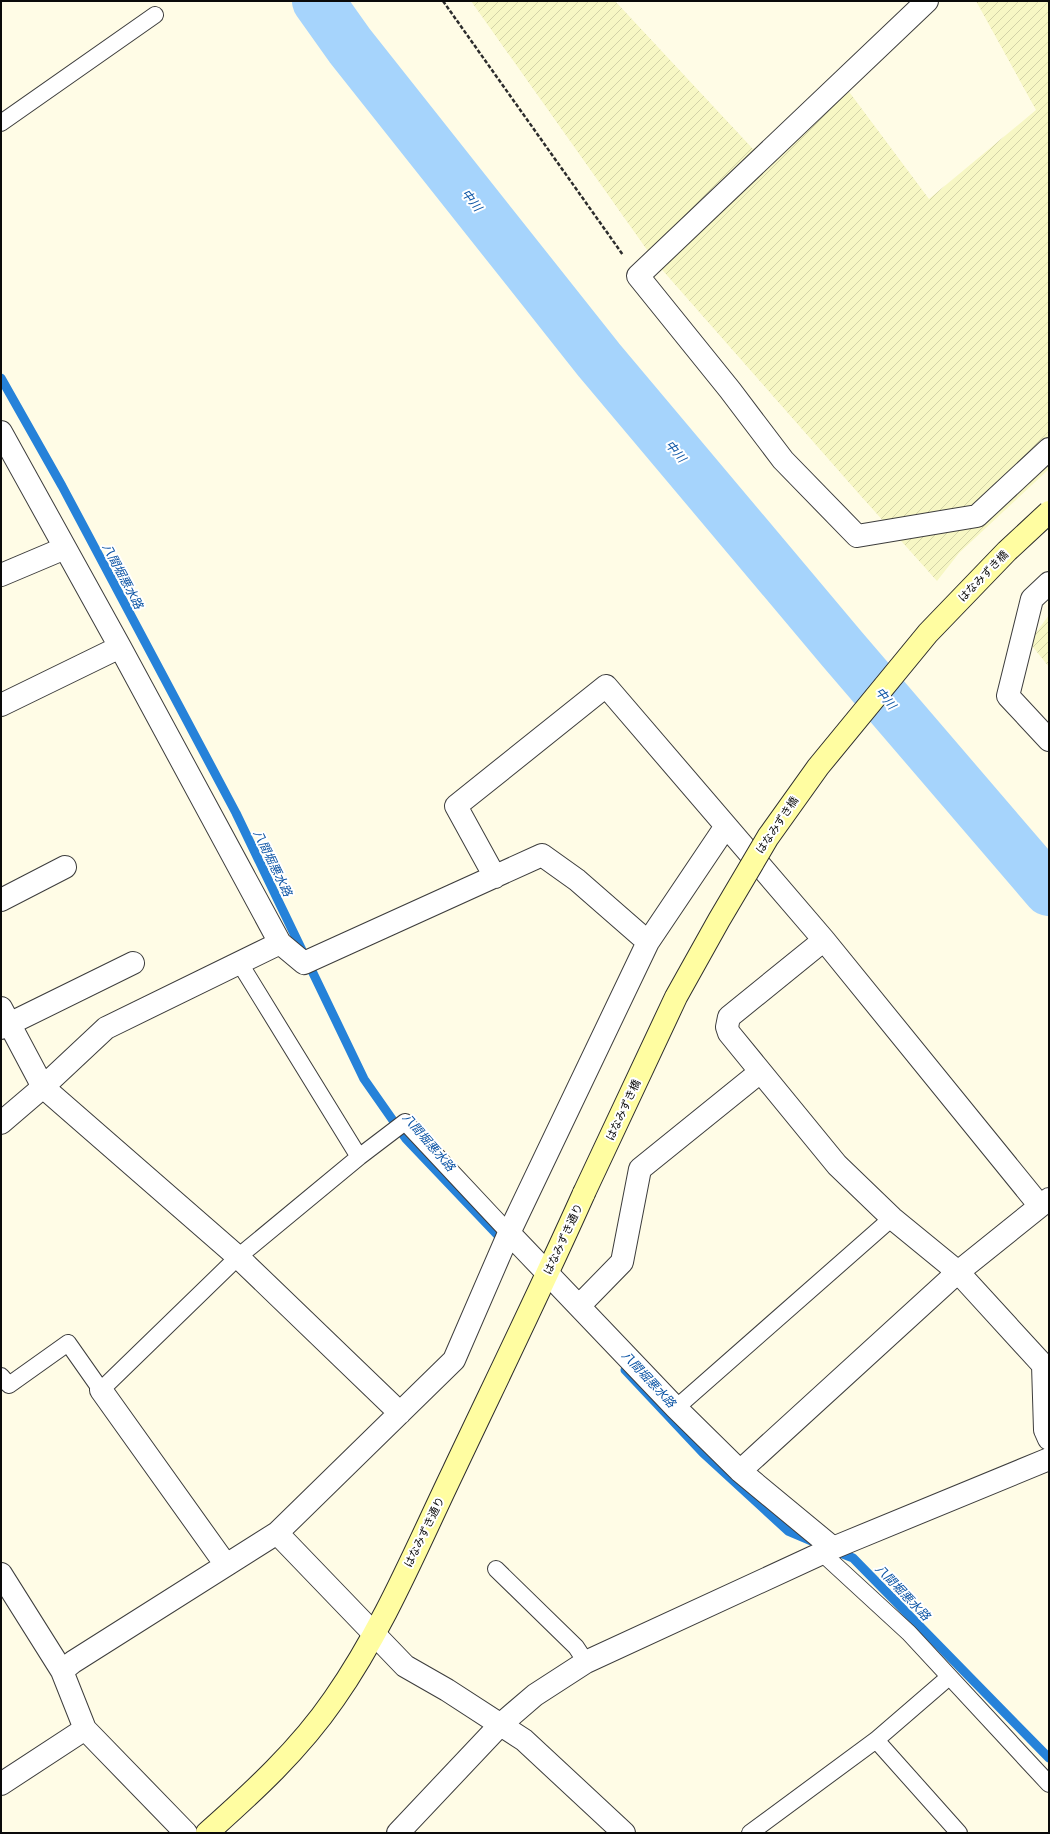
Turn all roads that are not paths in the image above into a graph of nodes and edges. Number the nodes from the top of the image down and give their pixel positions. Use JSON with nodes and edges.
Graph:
{"nodes":[{"id":1,"x":926,"y":1,"type":"edge"},
{"id":2,"x":155,"y":15,"type":"dead end"},
{"id":3,"x":1,"y":123,"type":"edge"},
{"id":4,"x":2,"y":435,"type":"edge"},
{"id":5,"x":1049,"y":449,"type":"edge"},
{"id":6,"x":1049,"y":512,"type":"edge"},
{"id":7,"x":65,"y":548,"type":"junction"},
{"id":8,"x":1,"y":575,"type":"edge"},
{"id":9,"x":1049,"y":583,"type":"edge"},
{"id":10,"x":120,"y":647,"type":"junction"},
{"id":11,"x":1,"y":705,"type":"edge"},
{"id":12,"x":1049,"y":740,"type":"edge"},
{"id":13,"x":726,"y":826,"type":"junction"},
{"id":14,"x":65,"y":866,"type":"dead end"},
{"id":15,"x":494,"y":876,"type":"junction"},
{"id":16,"x":1,"y":900,"type":"edge"},
{"id":17,"x":824,"y":940,"type":"junction"},
{"id":18,"x":648,"y":942,"type":"junction"},
{"id":19,"x":280,"y":943,"type":"junction"},
{"id":20,"x":238,"y":962,"type":"junction"},
{"id":21,"x":133,"y":963,"type":"dead end"},
{"id":22,"x":4,"y":1020,"type":"edge"},
{"id":23,"x":760,"y":1072,"type":"junction"},
{"id":24,"x":43,"y":1087,"type":"junction"},
{"id":25,"x":1,"y":1123,"type":"edge"},
{"id":26,"x":359,"y":1157,"type":"junction"},
{"id":27,"x":584,"y":1193,"type":"joint"},
{"id":28,"x":1044,"y":1203,"type":"edge"},
{"id":29,"x":892,"y":1218,"type":"junction"},
{"id":30,"x":505,"y":1244,"type":"junction"},
{"id":31,"x":238,"y":1257,"type":"junction"},
{"id":32,"x":958,"y":1272,"type":"junction"},
{"id":33,"x":544,"y":1279,"type":"junction"},
{"id":34,"x":579,"y":1306,"type":"junction"},
{"id":35,"x":1,"y":1376,"type":"edge"},
{"id":36,"x":101,"y":1390,"type":"junction"},
{"id":37,"x":676,"y":1408,"type":"junction"},
{"id":38,"x":400,"y":1413,"type":"junction"},
{"id":39,"x":1049,"y":1439,"type":"edge"},
{"id":40,"x":1049,"y":1458,"type":"edge"},
{"id":41,"x":740,"y":1471,"type":"junction"},
{"id":42,"x":277,"y":1532,"type":"junction"},
{"id":43,"x":828,"y":1550,"type":"junction"},
{"id":44,"x":226,"y":1565,"type":"junction"},
{"id":45,"x":496,"y":1569,"type":"dead end"},
{"id":46,"x":1,"y":1574,"type":"edge"},
{"id":47,"x":374,"y":1635,"type":"junction"},
{"id":48,"x":586,"y":1662,"type":"junction"},
{"id":49,"x":62,"y":1672,"type":"junction"},
{"id":50,"x":949,"y":1677,"type":"junction"},
{"id":51,"x":500,"y":1725,"type":"junction"},
{"id":52,"x":85,"y":1729,"type":"junction"},
{"id":53,"x":876,"y":1740,"type":"junction"},
{"id":54,"x":1,"y":1784,"type":"edge"},
{"id":55,"x":1049,"y":1784,"type":"edge"},
{"id":56,"x":186,"y":1833,"type":"edge"},
{"id":57,"x":208,"y":1833,"type":"edge"},
{"id":58,"x":398,"y":1833,"type":"edge"},
{"id":59,"x":624,"y":1833,"type":"edge"},
{"id":60,"x":750,"y":1833,"type":"edge"},
{"id":61,"x":959,"y":1833,"type":"edge"}],
"edges":[{"from":1,"to":5,"type":"street"},
{"from":2,"to":3,"type":"lane"},
{"from":4,"to":7,"type":"street"},
{"from":6,"to":27,"type":"street","name":"はなみずき橋","bridge":true},
{"from":7,"to":8,"type":"street"},
{"from":7,"to":10,"type":"street"},
{"from":9,"to":12,"type":"street"},
{"from":10,"to":11,"type":"street"},
{"from":10,"to":19,"type":"street"},
{"from":13,"to":15,"type":"street"},
{"from":13,"to":17,"type":"street"},
{"from":13,"to":18,"type":"street"},
{"from":14,"to":16,"type":"street"},
{"from":15,"to":18,"type":"street"},
{"from":15,"to":19,"type":"street"},
{"from":17,"to":23,"type":"street"},
{"from":17,"to":28,"type":"street"},
{"from":18,"to":30,"type":"street"},
{"from":19,"to":20,"type":"street"},
{"from":20,"to":24,"type":"street"},
{"from":20,"to":26,"type":"lane"},
{"from":21,"to":22,"type":"street"},
{"from":22,"to":24,"type":"street"},
{"from":23,"to":29,"type":"street"},
{"from":23,"to":34,"type":"street"},
{"from":24,"to":25,"type":"street"},
{"from":24,"to":31,"type":"street"},
{"from":26,"to":30,"type":"lane"},
{"from":26,"to":31,"type":"lane"},
{"from":27,"to":33,"type":"street","name":"はなみずき通り"},
{"from":28,"to":32,"type":"street"},
{"from":29,"to":32,"type":"street"},
{"from":29,"to":37,"type":"lane"},
{"from":30,"to":33,"type":"street"},
{"from":30,"to":38,"type":"street"},
{"from":31,"to":36,"type":"lane"},
{"from":31,"to":38,"type":"street"},
{"from":32,"to":39,"type":"street"},
{"from":32,"to":41,"type":"street"},
{"from":33,"to":34,"type":"street"},
{"from":33,"to":47,"type":"street","name":"はなみずき通り"},
{"from":34,"to":37,"type":"street"},
{"from":35,"to":36,"type":"lane"},
{"from":36,"to":44,"type":"street"},
{"from":37,"to":41,"type":"street"},
{"from":38,"to":42,"type":"street"},
{"from":40,"to":43,"type":"street"},
{"from":41,"to":43,"type":"street"},
{"from":42,"to":44,"type":"street"},
{"from":42,"to":47,"type":"street"},
{"from":43,"to":48,"type":"street"},
{"from":43,"to":50,"type":"lane"},
{"from":44,"to":49,"type":"street"},
{"from":45,"to":48,"type":"lane"},
{"from":46,"to":49,"type":"street"},
{"from":47,"to":51,"type":"street"},
{"from":47,"to":57,"type":"street","name":"はなみずき通り"},
{"from":48,"to":51,"type":"street"},
{"from":49,"to":52,"type":"street"},
{"from":50,"to":53,"type":"lane"},
{"from":50,"to":55,"type":"lane"},
{"from":51,"to":58,"type":"street"},
{"from":51,"to":59,"type":"street"},
{"from":52,"to":54,"type":"street"},
{"from":52,"to":56,"type":"street"},
{"from":53,"to":60,"type":"lane"},
{"from":53,"to":61,"type":"lane"}]}
